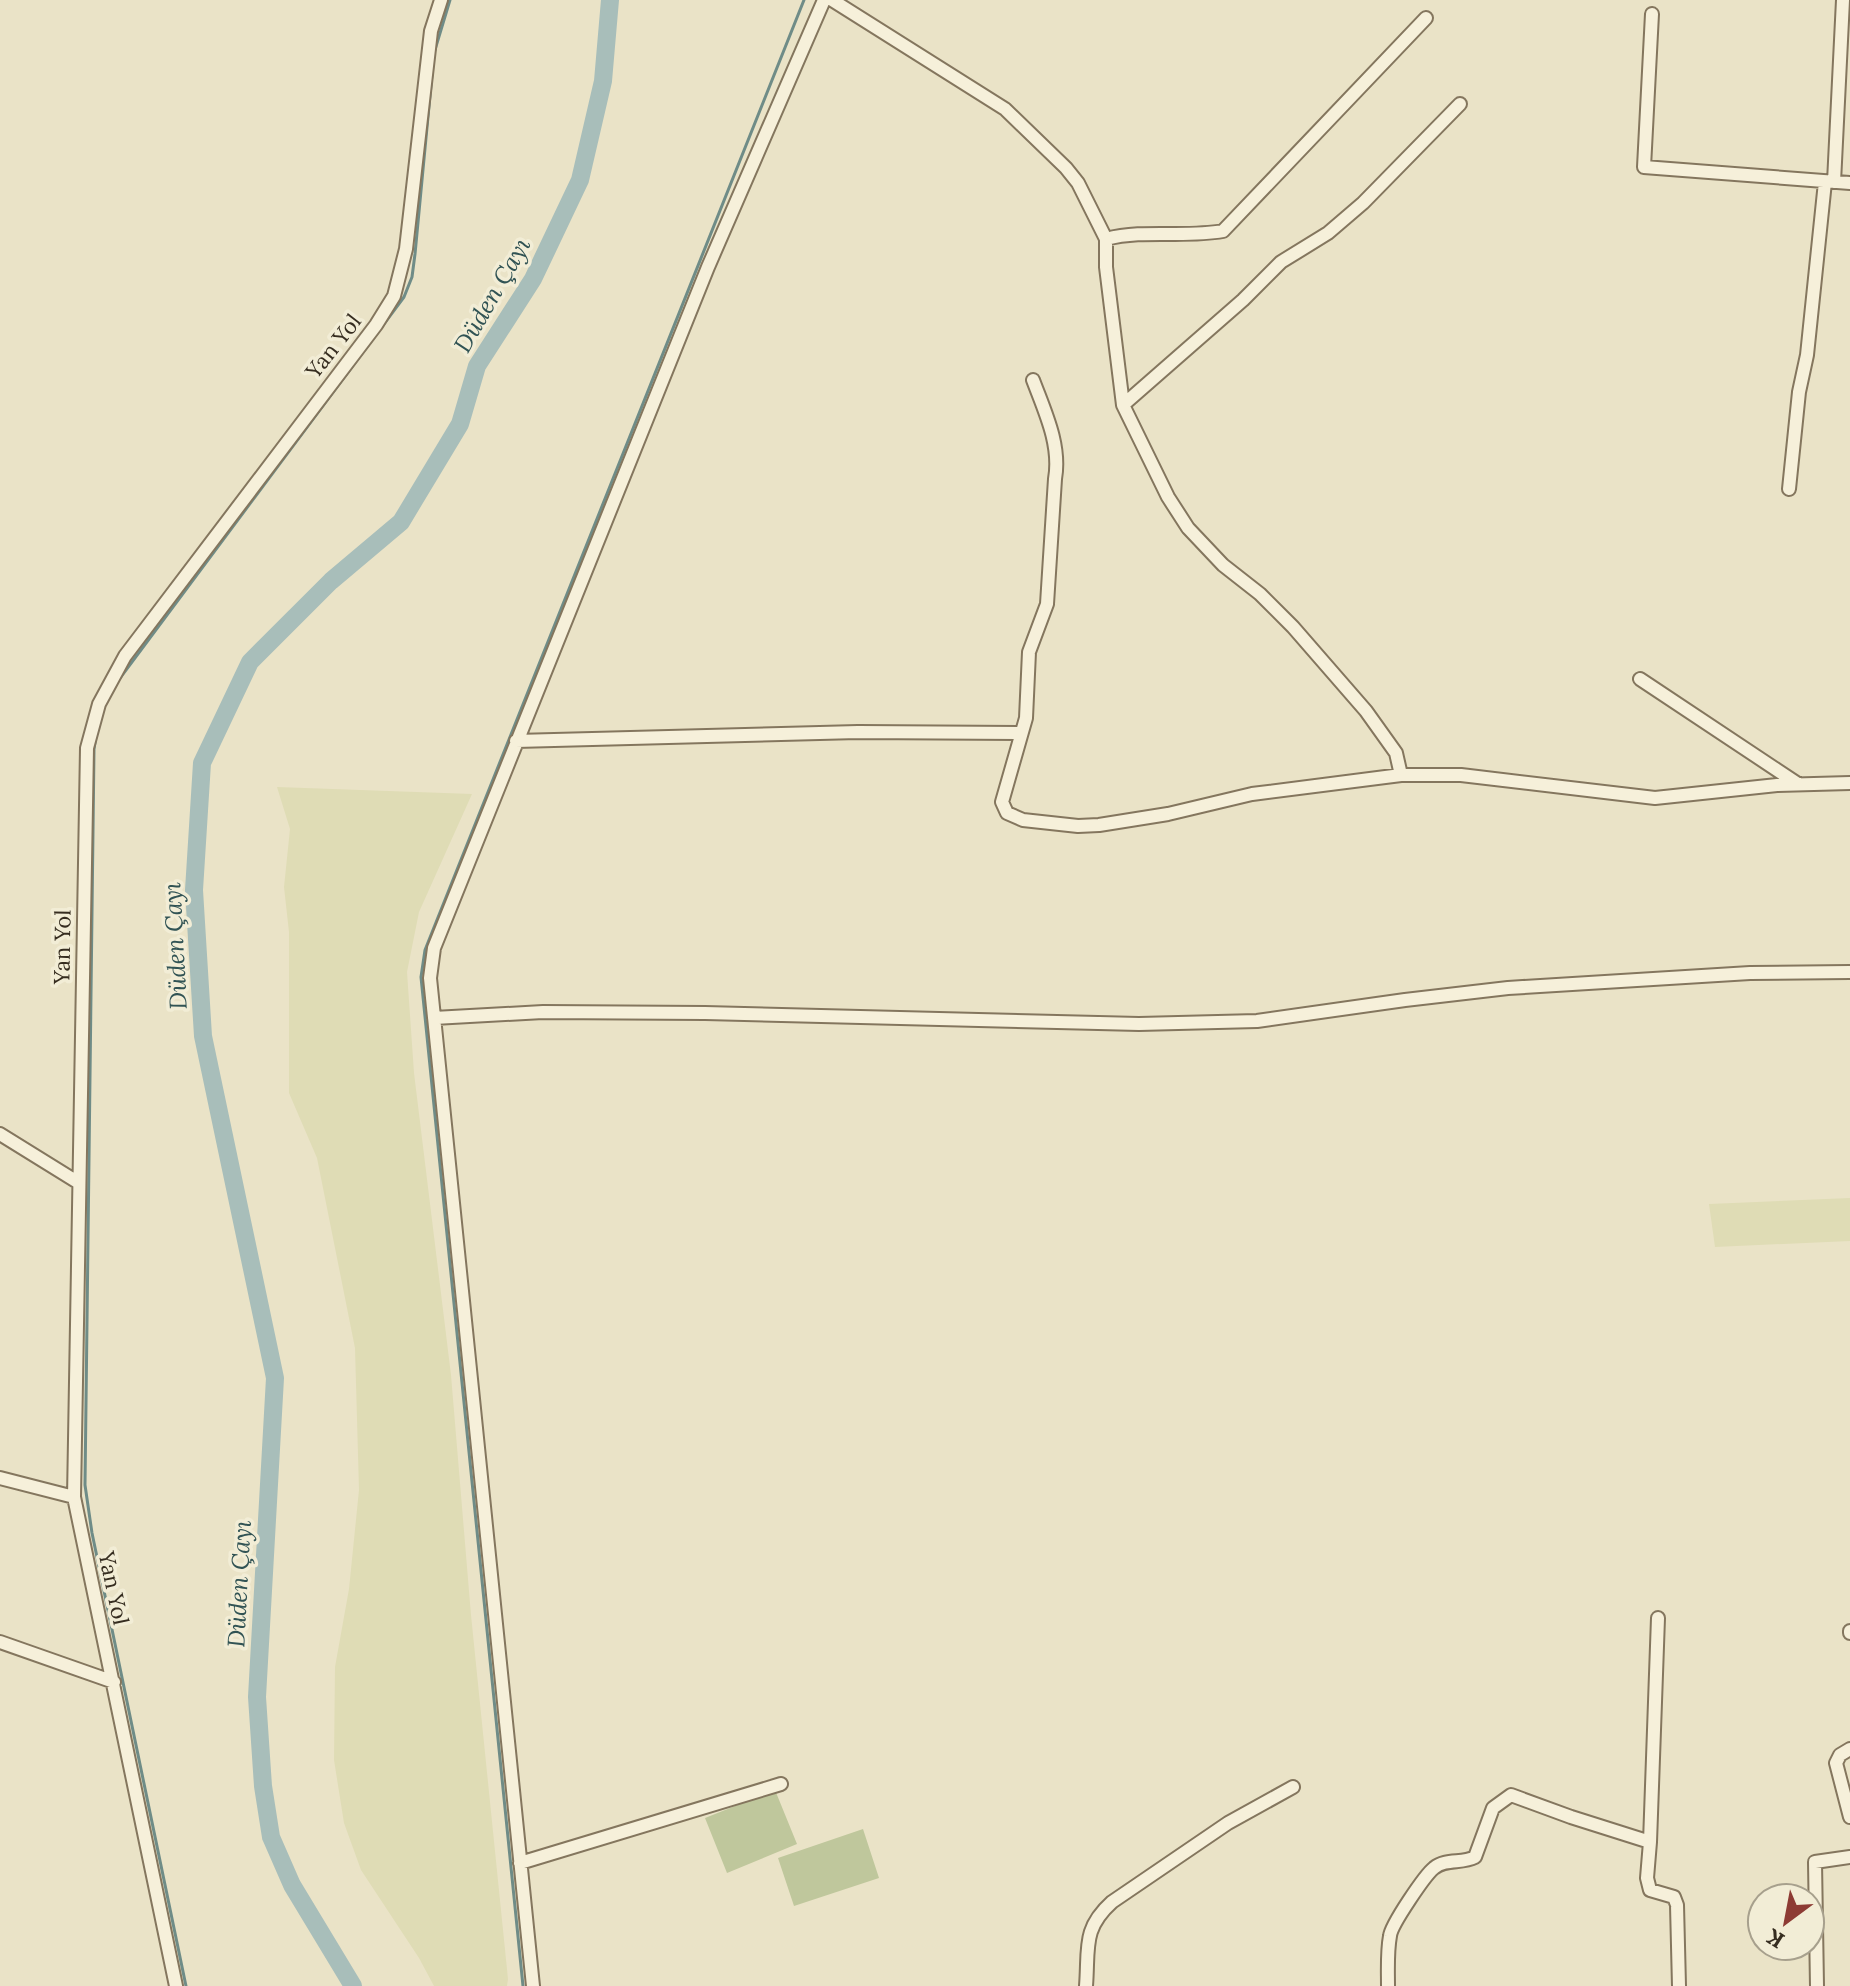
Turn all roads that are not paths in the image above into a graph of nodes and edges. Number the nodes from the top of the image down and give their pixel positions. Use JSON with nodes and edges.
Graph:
{"nodes":[{"id":1,"x":441,"y":0,"type":"edge"},
{"id":2,"x":824,"y":0,"type":"edge"},
{"id":3,"x":832,"y":0,"type":"edge"},
{"id":4,"x":1843,"y":0,"type":"edge"},
{"id":5,"x":1652,"y":14,"type":"dead end"},
{"id":6,"x":1426,"y":18,"type":"dead end"},
{"id":7,"x":1460,"y":104,"type":"dead end"},
{"id":8,"x":1830,"y":182,"type":"junction"},
{"id":9,"x":1850,"y":183,"type":"edge"},
{"id":10,"x":1106,"y":239,"type":"junction"},
{"id":11,"x":1033,"y":380,"type":"dead end"},
{"id":12,"x":1123,"y":405,"type":"junction"},
{"id":13,"x":1789,"y":489,"type":"dead end"},
{"id":14,"x":1640,"y":679,"type":"dead end"},
{"id":15,"x":1021,"y":733,"type":"junction"},
{"id":16,"x":516,"y":741,"type":"junction"},
{"id":17,"x":1401,"y":775,"type":"junction"},
{"id":18,"x":1850,"y":783,"type":"edge"},
{"id":19,"x":1799,"y":784,"type":"junction"},
{"id":20,"x":1850,"y":972,"type":"edge"},
{"id":21,"x":434,"y":1018,"type":"junction"},
{"id":22,"x":0,"y":1134,"type":"edge"},
{"id":23,"x":79,"y":1183,"type":"junction"},
{"id":24,"x":0,"y":1478,"type":"edge"},
{"id":25,"x":74,"y":1497,"type":"junction"},
{"id":26,"x":1658,"y":1618,"type":"dead end"},
{"id":27,"x":0,"y":1642,"type":"edge"},
{"id":28,"x":114,"y":1682,"type":"junction"},
{"id":29,"x":1850,"y":1749,"type":"edge"},
{"id":30,"x":781,"y":1784,"type":"dead end"},
{"id":31,"x":1293,"y":1787,"type":"dead end"},
{"id":32,"x":1850,"y":1817,"type":"edge"},
{"id":33,"x":1650,"y":1842,"type":"junction"},
{"id":34,"x":1850,"y":1857,"type":"edge"},
{"id":35,"x":520,"y":1863,"type":"junction"},
{"id":36,"x":176,"y":1986,"type":"edge"},
{"id":37,"x":533,"y":1986,"type":"edge"},
{"id":38,"x":1086,"y":1986,"type":"edge"},
{"id":39,"x":1388,"y":1986,"type":"edge"},
{"id":40,"x":1679,"y":1986,"type":"edge"},
{"id":41,"x":1817,"y":1986,"type":"edge"}],
"edges":[{"from":1,"to":23,"type":"street","name":"Yan Yol"},
{"from":2,"to":16,"type":"street"},
{"from":3,"to":10,"type":"street"},
{"from":4,"to":8,"type":"street"},
{"from":5,"to":8,"type":"street"},
{"from":6,"to":10,"type":"street"},
{"from":7,"to":12,"type":"street"},
{"from":8,"to":9,"type":"street"},
{"from":8,"to":13,"type":"street"},
{"from":10,"to":12,"type":"street"},
{"from":11,"to":15,"type":"street"},
{"from":12,"to":17,"type":"street"},
{"from":14,"to":19,"type":"street"},
{"from":15,"to":16,"type":"street"},
{"from":15,"to":17,"type":"street"},
{"from":16,"to":21,"type":"street"},
{"from":17,"to":19,"type":"street"},
{"from":18,"to":19,"type":"street"},
{"from":20,"to":21,"type":"street"},
{"from":21,"to":35,"type":"street"},
{"from":22,"to":23,"type":"street"},
{"from":23,"to":25,"type":"street","name":"Yan Yol"},
{"from":24,"to":25,"type":"street"},
{"from":25,"to":28,"type":"street","name":"Yan Yol"},
{"from":26,"to":33,"type":"street"},
{"from":27,"to":28,"type":"street"},
{"from":28,"to":36,"type":"street","name":"Yan Yol"},
{"from":29,"to":32,"type":"street"},
{"from":30,"to":35,"type":"street"},
{"from":31,"to":38,"type":"street"},
{"from":33,"to":39,"type":"street"},
{"from":33,"to":40,"type":"street"},
{"from":34,"to":41,"type":"street"},
{"from":35,"to":37,"type":"street"}]}
